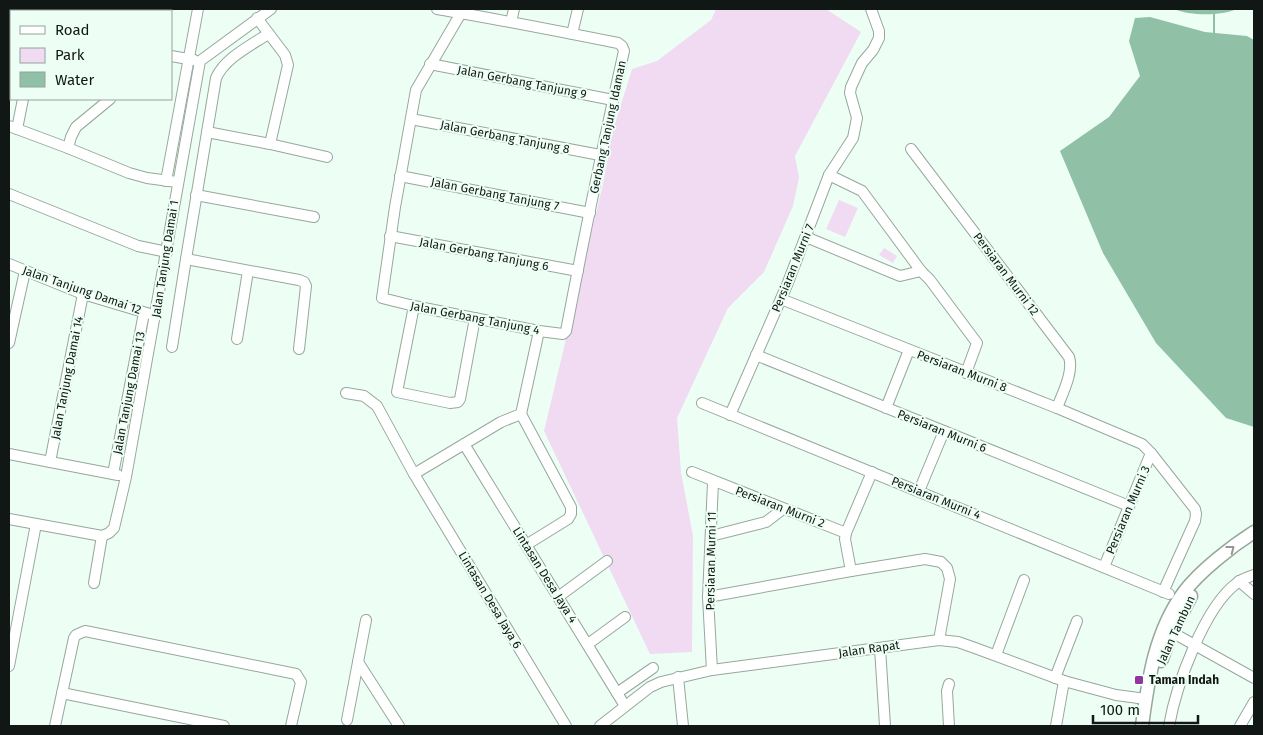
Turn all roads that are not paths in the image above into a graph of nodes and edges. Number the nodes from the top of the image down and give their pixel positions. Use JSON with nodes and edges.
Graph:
{"nodes":[{"id":1,"x":198,"y":9,"type":"edge"},
{"id":2,"x":271,"y":9,"type":"edge"},
{"id":3,"x":438,"y":9,"type":"edge"},
{"id":4,"x":514,"y":9,"type":"edge"},
{"id":5,"x":578,"y":9,"type":"edge"},
{"id":6,"x":872,"y":9,"type":"edge"},
{"id":7,"x":461,"y":13,"type":"junction"},
{"id":8,"x":257,"y":18,"type":"junction"},
{"id":9,"x":511,"y":22,"type":"junction"},
{"id":10,"x":268,"y":34,"type":"junction"},
{"id":11,"x":572,"y":34,"type":"junction"},
{"id":12,"x":172,"y":56,"type":"edge"},
{"id":13,"x":188,"y":59,"type":"junction"},
{"id":14,"x":200,"y":62,"type":"junction"},
{"id":15,"x":430,"y":64,"type":"junction"},
{"id":16,"x":23,"y":100,"type":"edge"},
{"id":17,"x":109,"y":100,"type":"edge"},
{"id":18,"x":613,"y":100,"type":"junction"},
{"id":19,"x":411,"y":120,"type":"junction"},
{"id":20,"x":13,"y":127,"type":"edge"},
{"id":21,"x":207,"y":132,"type":"junction"},
{"id":22,"x":270,"y":144,"type":"junction"},
{"id":23,"x":68,"y":148,"type":"junction"},
{"id":24,"x":911,"y":149,"type":"dead end"},
{"id":25,"x":600,"y":155,"type":"junction"},
{"id":26,"x":327,"y":157,"type":"dead end"},
{"id":27,"x":400,"y":176,"type":"junction"},
{"id":28,"x":829,"y":176,"type":"junction"},
{"id":29,"x":166,"y":180,"type":"junction"},
{"id":30,"x":177,"y":182,"type":"junction"},
{"id":31,"x":9,"y":194,"type":"edge"},
{"id":32,"x":196,"y":195,"type":"junction"},
{"id":33,"x":590,"y":213,"type":"junction"},
{"id":34,"x":314,"y":217,"type":"dead end"},
{"id":35,"x":390,"y":236,"type":"junction"},
{"id":36,"x":806,"y":237,"type":"junction"},
{"id":37,"x":167,"y":252,"type":"junction"},
{"id":38,"x":186,"y":259,"type":"junction"},
{"id":39,"x":9,"y":264,"type":"edge"},
{"id":40,"x":25,"y":271,"type":"junction"},
{"id":41,"x":248,"y":271,"type":"junction"},
{"id":42,"x":578,"y":271,"type":"junction"},
{"id":43,"x":921,"y":271,"type":"junction"},
{"id":44,"x":83,"y":294,"type":"junction"},
{"id":45,"x":781,"y":299,"type":"junction"},
{"id":46,"x":414,"y":306,"type":"junction"},
{"id":47,"x":144,"y":312,"type":"junction"},
{"id":48,"x":155,"y":316,"type":"junction"},
{"id":49,"x":475,"y":318,"type":"junction"},
{"id":50,"x":539,"y":331,"type":"junction"},
{"id":51,"x":566,"y":331,"type":"joint"},
{"id":52,"x":237,"y":339,"type":"dead end"},
{"id":53,"x":9,"y":343,"type":"edge"},
{"id":54,"x":172,"y":347,"type":"dead end"},
{"id":55,"x":299,"y":349,"type":"dead end"},
{"id":56,"x":909,"y":350,"type":"junction"},
{"id":57,"x":756,"y":355,"type":"junction"},
{"id":58,"x":966,"y":373,"type":"junction"},
{"id":59,"x":346,"y":393,"type":"dead end"},
{"id":60,"x":702,"y":403,"type":"dead end"},
{"id":61,"x":886,"y":408,"type":"junction"},
{"id":62,"x":1057,"y":408,"type":"junction"},
{"id":63,"x":521,"y":414,"type":"junction"},
{"id":64,"x":730,"y":415,"type":"junction"},
{"id":65,"x":944,"y":431,"type":"junction"},
{"id":66,"x":464,"y":444,"type":"junction"},
{"id":67,"x":1151,"y":453,"type":"junction"},
{"id":68,"x":9,"y":454,"type":"edge"},
{"id":69,"x":50,"y":462,"type":"junction"},
{"id":70,"x":692,"y":472,"type":"dead end"},
{"id":71,"x":872,"y":472,"type":"junction"},
{"id":72,"x":113,"y":474,"type":"junction"},
{"id":73,"x":414,"y":474,"type":"junction"},
{"id":74,"x":126,"y":477,"type":"junction"},
{"id":75,"x":713,"y":482,"type":"junction"},
{"id":76,"x":920,"y":491,"type":"junction"},
{"id":77,"x":1129,"y":506,"type":"junction"},
{"id":78,"x":783,"y":509,"type":"junction"},
{"id":79,"x":9,"y":519,"type":"edge"},
{"id":80,"x":36,"y":524,"type":"junction"},
{"id":81,"x":1254,"y":532,"type":"edge"},
{"id":82,"x":846,"y":533,"type":"junction"},
{"id":83,"x":102,"y":536,"type":"junction"},
{"id":84,"x":711,"y":536,"type":"junction"},
{"id":85,"x":526,"y":545,"type":"junction"},
{"id":86,"x":607,"y":561,"type":"dead end"},
{"id":87,"x":1104,"y":567,"type":"junction"},
{"id":88,"x":851,"y":571,"type":"junction"},
{"id":89,"x":1202,"y":573,"type":"junction"},
{"id":90,"x":1254,"y":575,"type":"edge"},
{"id":91,"x":1024,"y":580,"type":"dead end"},
{"id":92,"x":1239,"y":581,"type":"junction"},
{"id":93,"x":94,"y":583,"type":"dead end"},
{"id":94,"x":1166,"y":593,"type":"junction"},
{"id":95,"x":1254,"y":594,"type":"edge"},
{"id":96,"x":558,"y":597,"type":"junction"},
{"id":97,"x":708,"y":597,"type":"junction"},
{"id":98,"x":625,"y":618,"type":"dead end"},
{"id":99,"x":366,"y":620,"type":"dead end"},
{"id":100,"x":1077,"y":621,"type":"dead end"},
{"id":101,"x":1168,"y":628,"type":"junction"},
{"id":102,"x":940,"y":640,"type":"junction"},
{"id":103,"x":588,"y":644,"type":"junction"},
{"id":104,"x":1194,"y":645,"type":"junction"},
{"id":105,"x":880,"y":648,"type":"junction"},
{"id":106,"x":996,"y":655,"type":"junction"},
{"id":107,"x":358,"y":662,"type":"junction"},
{"id":108,"x":9,"y":666,"type":"edge"},
{"id":109,"x":653,"y":668,"type":"dead end"},
{"id":110,"x":712,"y":670,"type":"junction"},
{"id":111,"x":678,"y":677,"type":"junction"},
{"id":112,"x":1254,"y":678,"type":"edge"},
{"id":113,"x":1060,"y":679,"type":"junction"},
{"id":114,"x":949,"y":684,"type":"dead end"},
{"id":115,"x":62,"y":693,"type":"junction"},
{"id":116,"x":617,"y":693,"type":"junction"},
{"id":117,"x":1147,"y":695,"type":"junction"},
{"id":118,"x":1254,"y":702,"type":"edge"},
{"id":119,"x":625,"y":706,"type":"junction"},
{"id":120,"x":347,"y":720,"type":"dead end"},
{"id":121,"x":54,"y":726,"type":"edge"},
{"id":122,"x":224,"y":726,"type":"edge"},
{"id":123,"x":292,"y":726,"type":"edge"},
{"id":124,"x":400,"y":726,"type":"edge"},
{"id":125,"x":566,"y":726,"type":"edge"},
{"id":126,"x":600,"y":726,"type":"edge"},
{"id":127,"x":683,"y":726,"type":"edge"},
{"id":128,"x":885,"y":726,"type":"edge"},
{"id":129,"x":949,"y":726,"type":"edge"},
{"id":130,"x":1056,"y":726,"type":"edge"},
{"id":131,"x":1142,"y":726,"type":"edge"},
{"id":132,"x":1169,"y":726,"type":"edge"},
{"id":133,"x":1240,"y":726,"type":"edge"}],
"edges":[{"from":1,"to":13,"type":"street"},
{"from":2,"to":8,"type":"street"},
{"from":3,"to":7,"type":"street"},
{"from":4,"to":9,"type":"street"},
{"from":5,"to":11,"type":"street"},
{"from":6,"to":28,"type":"street","name":"Persiaran Murni 7"},
{"from":7,"to":9,"type":"street"},
{"from":7,"to":15,"type":"street"},
{"from":8,"to":10,"type":"street"},
{"from":8,"to":14,"type":"street"},
{"from":9,"to":11,"type":"street"},
{"from":10,"to":21,"type":"street"},
{"from":10,"to":22,"type":"street"},
{"from":11,"to":18,"type":"street","name":"Gerbang Tanjung Idaman"},
{"from":12,"to":13,"type":"street"},
{"from":13,"to":14,"type":"street"},
{"from":13,"to":29,"type":"street"},
{"from":14,"to":30,"type":"street","name":"Jalan Tanjung Damai 1"},
{"from":15,"to":18,"type":"street","name":"Jalan Gerbang Tanjung 9"},
{"from":15,"to":19,"type":"street"},
{"from":16,"to":20,"type":"street"},
{"from":17,"to":23,"type":"street"},
{"from":18,"to":25,"type":"street","name":"Gerbang Tanjung Idaman"},
{"from":19,"to":25,"type":"street","name":"Jalan Gerbang Tanjung 8"},
{"from":19,"to":27,"type":"street"},
{"from":20,"to":23,"type":"street"},
{"from":21,"to":22,"type":"street"},
{"from":21,"to":32,"type":"street"},
{"from":22,"to":26,"type":"street"},
{"from":23,"to":29,"type":"street"},
{"from":24,"to":62,"type":"street","name":"Persiaran Murni 12"},
{"from":25,"to":33,"type":"street","name":"Gerbang Tanjung Idaman"},
{"from":27,"to":33,"type":"street","name":"Jalan Gerbang Tanjung 7"},
{"from":27,"to":35,"type":"street"},
{"from":28,"to":36,"type":"street","name":"Persiaran Murni 7"},
{"from":28,"to":43,"type":"street"},
{"from":29,"to":30,"type":"street"},
{"from":30,"to":37,"type":"street","name":"Jalan Tanjung Damai 1"},
{"from":31,"to":37,"type":"street"},
{"from":32,"to":34,"type":"street"},
{"from":32,"to":38,"type":"street"},
{"from":33,"to":42,"type":"street","name":"Gerbang Tanjung Idaman"},
{"from":35,"to":42,"type":"street","name":"Jalan Gerbang Tanjung 6"},
{"from":35,"to":46,"type":"street","name":"Jalan Gerbang Tanjung 4"},
{"from":36,"to":43,"type":"street"},
{"from":36,"to":45,"type":"street","name":"Persiaran Murni 7"},
{"from":37,"to":48,"type":"street","name":"Jalan Tanjung Damai 1"},
{"from":38,"to":41,"type":"street"},
{"from":38,"to":54,"type":"street"},
{"from":39,"to":40,"type":"street","name":"Jalan Tanjung Damai 12"},
{"from":40,"to":44,"type":"street","name":"Jalan Tanjung Damai 12"},
{"from":40,"to":53,"type":"street"},
{"from":41,"to":52,"type":"street"},
{"from":41,"to":55,"type":"street"},
{"from":42,"to":51,"type":"street","name":"Gerbang Tanjung Idaman"},
{"from":43,"to":58,"type":"street"},
{"from":44,"to":47,"type":"street","name":"Jalan Tanjung Damai 12"},
{"from":44,"to":69,"type":"street","name":"Jalan Tanjung Damai 14"},
{"from":45,"to":56,"type":"street","name":"Persiaran Murni 8"},
{"from":45,"to":57,"type":"street","name":"Persiaran Murni 7"},
{"from":46,"to":49,"type":"street","name":"Jalan Gerbang Tanjung 4"},
{"from":46,"to":49,"type":"street"},
{"from":47,"to":48,"type":"street","name":"Jalan Tanjung Damai 12"},
{"from":47,"to":72,"type":"street","name":"Jalan Tanjung Damai 13"},
{"from":48,"to":74,"type":"street","name":"Jalan Tanjung Damai 1"},
{"from":49,"to":50,"type":"street","name":"Jalan Gerbang Tanjung 4"},
{"from":50,"to":51,"type":"street","name":"Jalan Gerbang Tanjung 4"},
{"from":50,"to":63,"type":"street"},
{"from":56,"to":58,"type":"street","name":"Persiaran Murni 8"},
{"from":56,"to":61,"type":"street"},
{"from":57,"to":61,"type":"street","name":"Persiaran Murni 6"},
{"from":57,"to":64,"type":"street","name":"Persiaran Murni 7"},
{"from":58,"to":62,"type":"street","name":"Persiaran Murni 8"},
{"from":59,"to":73,"type":"street","name":"Lintasan Desa Jaya 6"},
{"from":60,"to":64,"type":"street","name":"Persiaran Murni 4"},
{"from":61,"to":65,"type":"street","name":"Persiaran Murni 6"},
{"from":62,"to":67,"type":"street","name":"Persiaran Murni 8"},
{"from":63,"to":66,"type":"street"},
{"from":63,"to":85,"type":"street"},
{"from":64,"to":71,"type":"street","name":"Persiaran Murni 4"},
{"from":65,"to":76,"type":"street"},
{"from":65,"to":77,"type":"street","name":"Persiaran Murni 6"},
{"from":66,"to":73,"type":"street"},
{"from":66,"to":85,"type":"street","name":"Lintasan Desa Jaya 4"},
{"from":67,"to":77,"type":"street","name":"Persiaran Murni 3"},
{"from":67,"to":94,"type":"street"},
{"from":68,"to":69,"type":"street"},
{"from":69,"to":72,"type":"street"},
{"from":70,"to":75,"type":"street","name":"Persiaran Murni 2"},
{"from":71,"to":76,"type":"street","name":"Persiaran Murni 4"},
{"from":71,"to":82,"type":"street"},
{"from":72,"to":74,"type":"street"},
{"from":73,"to":125,"type":"street","name":"Lintasan Desa Jaya 6"},
{"from":74,"to":83,"type":"street","name":"Jalan Tanjung Damai 1"},
{"from":75,"to":78,"type":"street","name":"Persiaran Murni 2"},
{"from":75,"to":84,"type":"street","name":"Persiaran Murni 11"},
{"from":76,"to":87,"type":"street","name":"Persiaran Murni 4"},
{"from":77,"to":87,"type":"street","name":"Persiaran Murni 3"},
{"from":78,"to":82,"type":"street","name":"Persiaran Murni 2"},
{"from":78,"to":84,"type":"street"},
{"from":79,"to":80,"type":"street"},
{"from":80,"to":83,"type":"street"},
{"from":80,"to":108,"type":"street"},
{"from":89,"to":81,"type":"main road","name":"Jalan Tambun","one_way":true},
{"from":82,"to":88,"type":"street"},
{"from":83,"to":93,"type":"street"},
{"from":84,"to":97,"type":"street","name":"Persiaran Murni 11"},
{"from":85,"to":96,"type":"street","name":"Lintasan Desa Jaya 4"},
{"from":86,"to":96,"type":"street"},
{"from":87,"to":94,"type":"street","name":"Persiaran Murni 4"},
{"from":88,"to":97,"type":"street"},
{"from":88,"to":102,"type":"street"},
{"from":89,"to":94,"type":"main road"},
{"from":89,"to":101,"type":"main road","name":"Jalan Tambun"},
{"from":90,"to":92,"type":"street"},
{"from":91,"to":106,"type":"street"},
{"from":92,"to":95,"type":"street"},
{"from":92,"to":104,"type":"street"},
{"from":94,"to":101,"type":"main road"},
{"from":96,"to":103,"type":"street","name":"Lintasan Desa Jaya 4"},
{"from":97,"to":110,"type":"street","name":"Persiaran Murni 11"},
{"from":98,"to":103,"type":"street"},
{"from":99,"to":107,"type":"street"},
{"from":100,"to":113,"type":"street"},
{"from":101,"to":104,"type":"street"},
{"from":101,"to":117,"type":"main road","name":"Jalan Tambun"},
{"from":102,"to":105,"type":"street","name":"Jalan Rapat"},
{"from":102,"to":106,"type":"street","name":"Jalan Rapat"},
{"from":103,"to":116,"type":"street","name":"Lintasan Desa Jaya 4"},
{"from":104,"to":112,"type":"street"},
{"from":104,"to":132,"type":"street"},
{"from":105,"to":110,"type":"street","name":"Jalan Rapat"},
{"from":105,"to":128,"type":"street"},
{"from":106,"to":113,"type":"street","name":"Jalan Rapat"},
{"from":107,"to":120,"type":"street"},
{"from":107,"to":124,"type":"street"},
{"from":109,"to":116,"type":"street"},
{"from":110,"to":111,"type":"street","name":"Jalan Rapat"},
{"from":111,"to":119,"type":"street","name":"Jalan Rapat"},
{"from":111,"to":127,"type":"street"},
{"from":113,"to":117,"type":"street","name":"Jalan Rapat"},
{"from":113,"to":130,"type":"street"},
{"from":114,"to":129,"type":"street"},
{"from":115,"to":121,"type":"street"},
{"from":115,"to":122,"type":"street"},
{"from":115,"to":123,"type":"street"},
{"from":116,"to":119,"type":"street","name":"Lintasan Desa Jaya 4"},
{"from":117,"to":131,"type":"main road","name":"Jalan Tambun"},
{"from":118,"to":133,"type":"street"},
{"from":119,"to":126,"type":"street","name":"Jalan Rapat"}]}
